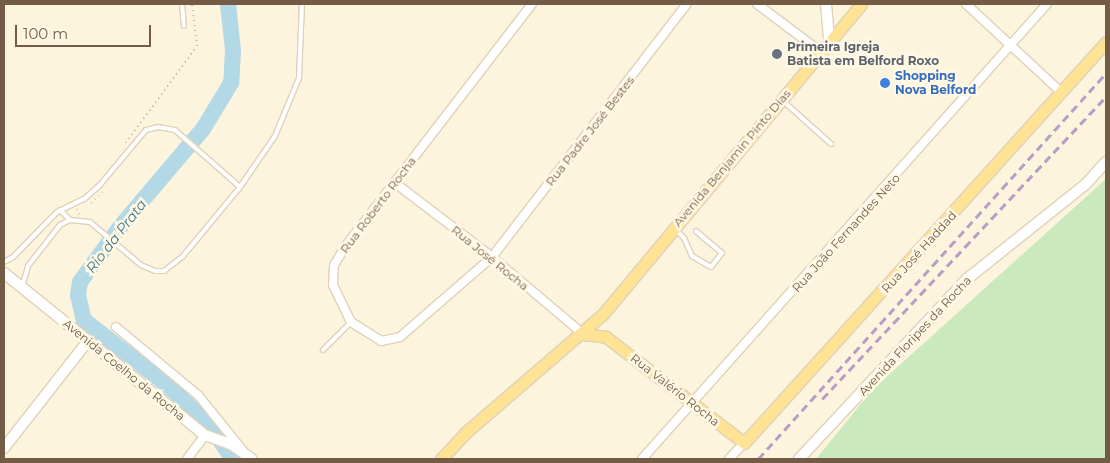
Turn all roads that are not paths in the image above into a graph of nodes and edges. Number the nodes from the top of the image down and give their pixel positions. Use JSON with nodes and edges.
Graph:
{"nodes":[{"id":1,"x":182,"y":4,"type":"edge"},
{"id":2,"x":302,"y":4,"type":"edge"},
{"id":3,"x":532,"y":4,"type":"edge"},
{"id":4,"x":687,"y":4,"type":"edge"},
{"id":5,"x":757,"y":4,"type":"edge"},
{"id":6,"x":826,"y":4,"type":"edge"},
{"id":7,"x":861,"y":4,"type":"edge"},
{"id":8,"x":966,"y":4,"type":"edge"},
{"id":9,"x":1047,"y":4,"type":"edge"},
{"id":10,"x":184,"y":26,"type":"dead end"},
{"id":11,"x":829,"y":42,"type":"junction"},
{"id":12,"x":1106,"y":42,"type":"edge"},
{"id":13,"x":1010,"y":45,"type":"junction"},
{"id":14,"x":821,"y":52,"type":"junction"},
{"id":15,"x":1061,"y":92,"type":"junction"},
{"id":16,"x":780,"y":99,"type":"junction"},
{"id":17,"x":831,"y":144,"type":"dead end"},
{"id":18,"x":1106,"y":162,"type":"edge"},
{"id":19,"x":395,"y":183,"type":"junction"},
{"id":20,"x":240,"y":186,"type":"junction"},
{"id":21,"x":60,"y":210,"type":"junction"},
{"id":22,"x":70,"y":220,"type":"junction"},
{"id":23,"x":674,"y":228,"type":"junction"},
{"id":24,"x":696,"y":231,"type":"dead end"},
{"id":25,"x":492,"y":258,"type":"junction"},
{"id":26,"x":4,"y":262,"type":"edge"},
{"id":27,"x":4,"y":273,"type":"edge"},
{"id":28,"x":29,"y":294,"type":"junction"},
{"id":29,"x":603,"y":314,"type":"junction"},
{"id":30,"x":351,"y":322,"type":"junction"},
{"id":31,"x":116,"y":328,"type":"dead end"},
{"id":32,"x":583,"y":334,"type":"junction"},
{"id":33,"x":606,"y":337,"type":"junction"},
{"id":34,"x":88,"y":341,"type":"junction"},
{"id":35,"x":323,"y":350,"type":"dead end"},
{"id":36,"x":692,"y":403,"type":"junction"},
{"id":37,"x":207,"y":436,"type":"junction"},
{"id":38,"x":744,"y":443,"type":"junction"},
{"id":39,"x":4,"y":448,"type":"edge"},
{"id":40,"x":249,"y":457,"type":"edge"},
{"id":41,"x":187,"y":459,"type":"edge"},
{"id":42,"x":441,"y":459,"type":"edge"},
{"id":43,"x":642,"y":459,"type":"edge"},
{"id":44,"x":729,"y":459,"type":"edge"},
{"id":45,"x":799,"y":459,"type":"edge"}],
"edges":[{"from":1,"to":10,"type":"lane"},
{"from":2,"to":20,"type":"lane"},
{"from":3,"to":19,"type":"street","name":"Rua Roberto Rocha"},
{"from":4,"to":25,"type":"street","name":"Rua Padre José Bestes"},
{"from":5,"to":14,"type":"street"},
{"from":6,"to":11,"type":"street"},
{"from":7,"to":11,"type":"main road","name":"Avenida Benjamin Pinto Dias"},
{"from":8,"to":13,"type":"street"},
{"from":9,"to":13,"type":"street","name":"Rua João Fernandes Neto"},
{"from":11,"to":14,"type":"main road","name":"Avenida Benjamin Pinto Dias"},
{"from":12,"to":15,"type":"main road","name":"Rua José Haddad"},
{"from":13,"to":15,"type":"street"},
{"from":13,"to":36,"type":"street","name":"Rua João Fernandes Neto"},
{"from":14,"to":16,"type":"main road","name":"Avenida Benjamin Pinto Dias"},
{"from":15,"to":38,"type":"main road","name":"Rua José Haddad"},
{"from":16,"to":17,"type":"lane"},
{"from":16,"to":23,"type":"main road","name":"Avenida Benjamin Pinto Dias"},
{"from":18,"to":45,"type":"street","name":"Avenida Floripes da Rocha"},
{"from":19,"to":25,"type":"street","name":"Rua José Rocha"},
{"from":19,"to":30,"type":"street","name":"Rua Roberto Rocha"},
{"from":20,"to":21,"type":"lane"},
{"from":20,"to":22,"type":"lane"},
{"from":21,"to":22,"type":"lane"},
{"from":21,"to":26,"type":"lane"},
{"from":22,"to":28,"type":"lane"},
{"from":23,"to":24,"type":"lane"},
{"from":23,"to":29,"type":"main road","name":"Avenida Benjamin Pinto Dias"},
{"from":25,"to":30,"type":"street"},
{"from":25,"to":32,"type":"street","name":"Rua José Rocha"},
{"from":27,"to":28,"type":"street","name":"Avenida Coelho da Rocha"},
{"from":28,"to":34,"type":"street","name":"Avenida Coelho da Rocha"},
{"from":29,"to":32,"type":"main road","name":"Avenida Benjamin Pinto Dias"},
{"from":29,"to":33,"type":"main road"},
{"from":30,"to":35,"type":"lane"},
{"from":31,"to":40,"type":"street"},
{"from":32,"to":33,"type":"main road"},
{"from":32,"to":42,"type":"main road","name":"Avenida Benjamin Pinto Dias"},
{"from":33,"to":36,"type":"main road","name":"Rua Valério Rocha"},
{"from":34,"to":37,"type":"street","name":"Avenida Coelho da Rocha"},
{"from":34,"to":39,"type":"street"},
{"from":36,"to":38,"type":"main road","name":"Rua Valério Rocha"},
{"from":36,"to":43,"type":"street","name":"Rua João Fernandes Neto"},
{"from":37,"to":40,"type":"street","name":"Avenida Coelho da Rocha"},
{"from":37,"to":41,"type":"street"},
{"from":38,"to":44,"type":"street","name":"Rua José Haddad"}]}
